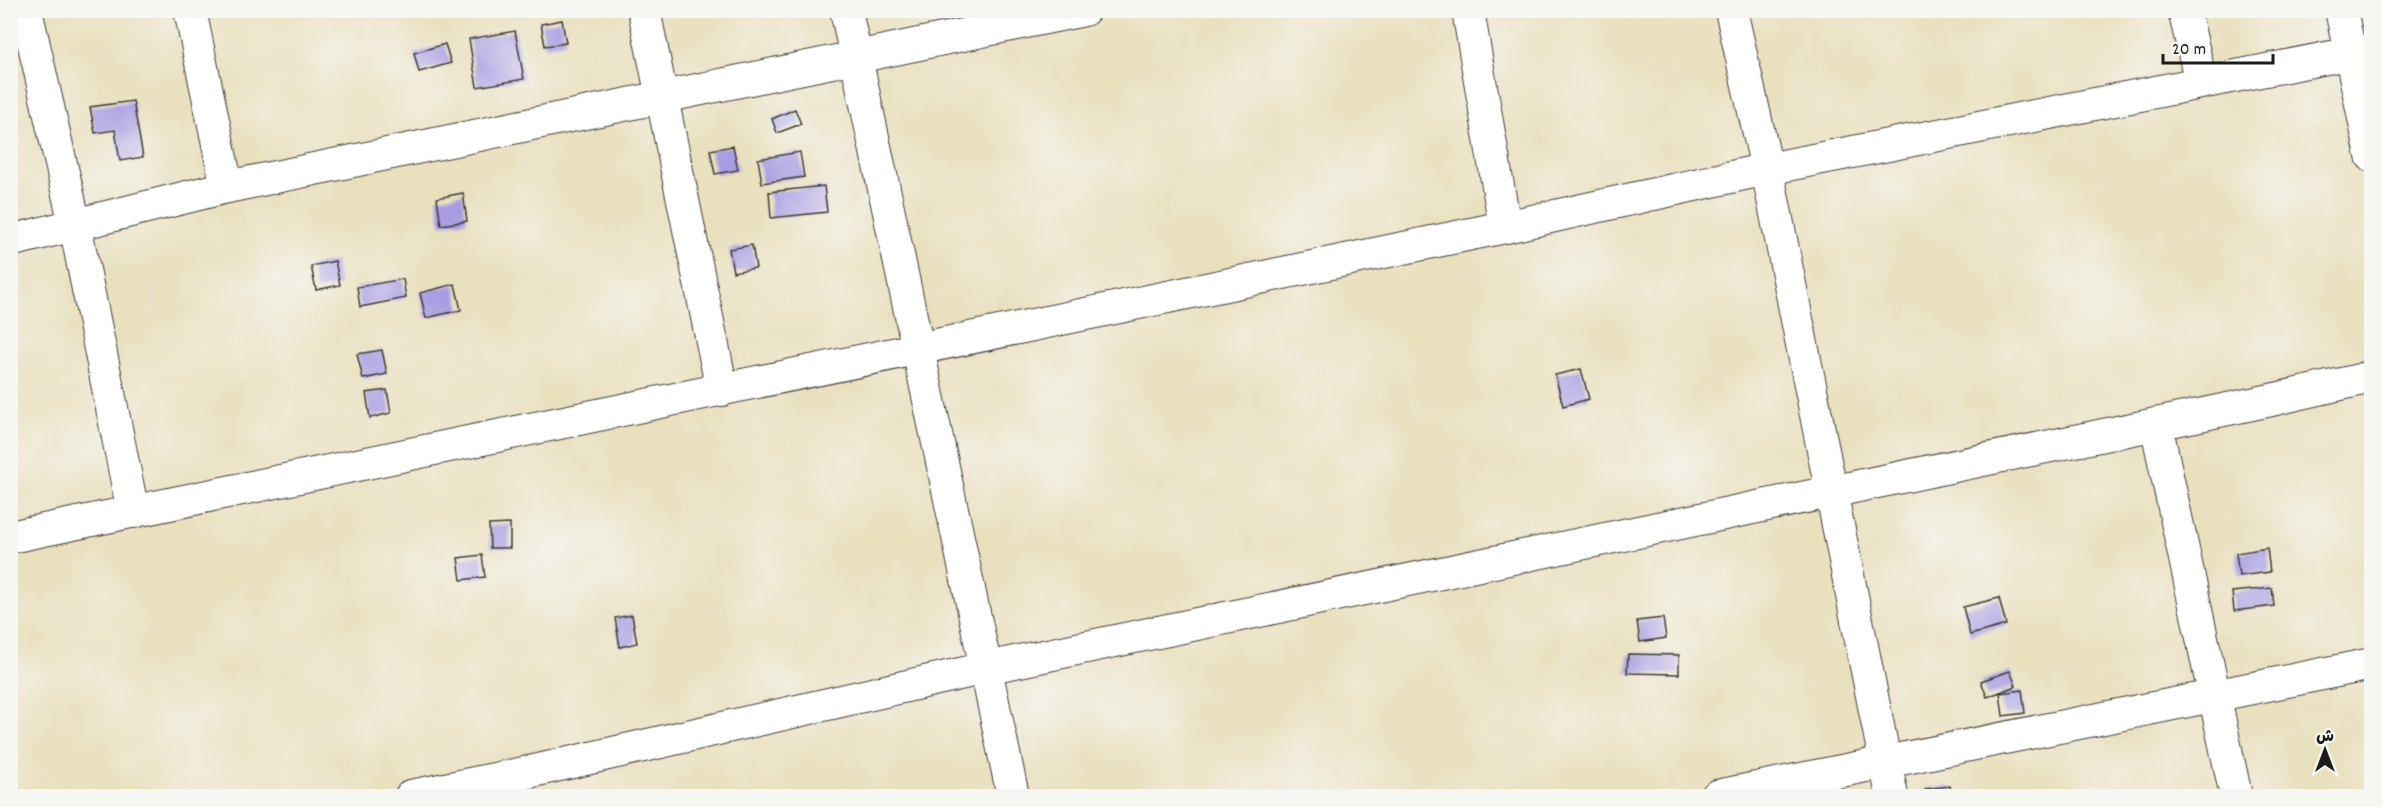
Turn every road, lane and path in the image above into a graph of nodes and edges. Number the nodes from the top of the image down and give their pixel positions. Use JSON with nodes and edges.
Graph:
{"nodes":[{"id":1,"x":26,"y":10,"type":"edge"},
{"id":2,"x":190,"y":10,"type":"edge"},
{"id":3,"x":644,"y":10,"type":"edge"},
{"id":4,"x":846,"y":10,"type":"edge"},
{"id":5,"x":1084,"y":10,"type":"edge"},
{"id":6,"x":1468,"y":10,"type":"edge"},
{"id":7,"x":1731,"y":10,"type":"edge"},
{"id":8,"x":2184,"y":10,"type":"edge"},
{"id":9,"x":2341,"y":10,"type":"edge"},
{"id":10,"x":2361,"y":51,"type":"edge"},
{"id":11,"x":856,"y":57,"type":"junction"},
{"id":12,"x":2201,"y":82,"type":"junction"},
{"id":13,"x":662,"y":99,"type":"junction"},
{"id":14,"x":2372,"y":156,"type":"edge"},
{"id":15,"x":1767,"y":169,"type":"junction"},
{"id":16,"x":227,"y":187,"type":"junction"},
{"id":17,"x":75,"y":225,"type":"junction"},
{"id":18,"x":1505,"y":227,"type":"junction"},
{"id":19,"x":10,"y":241,"type":"edge"},
{"id":20,"x":918,"y":349,"type":"junction"},
{"id":21,"x":2372,"y":377,"type":"edge"},
{"id":22,"x":722,"y":390,"type":"junction"},
{"id":23,"x":2156,"y":424,"type":"junction"},
{"id":24,"x":1832,"y":491,"type":"junction"},
{"id":25,"x":133,"y":512,"type":"junction"},
{"id":26,"x":10,"y":537,"type":"edge"},
{"id":27,"x":2372,"y":664,"type":"edge"},
{"id":28,"x":986,"y":668,"type":"junction"},
{"id":29,"x":2215,"y":696,"type":"junction"},
{"id":30,"x":1884,"y":761,"type":"junction"},
{"id":31,"x":532,"y":784,"type":"edge"},
{"id":32,"x":411,"y":796,"type":"edge"},
{"id":33,"x":1013,"y":796,"type":"edge"},
{"id":34,"x":1717,"y":796,"type":"edge"},
{"id":35,"x":1892,"y":796,"type":"edge"},
{"id":36,"x":2236,"y":796,"type":"edge"}],
"edges":[{"from":1,"to":17,"type":"street"},
{"from":2,"to":16,"type":"street"},
{"from":3,"to":13,"type":"street"},
{"from":4,"to":11,"type":"street"},
{"from":5,"to":11,"type":"street"},
{"from":6,"to":18,"type":"street"},
{"from":7,"to":15,"type":"street"},
{"from":8,"to":12,"type":"street"},
{"from":9,"to":10,"type":"street"},
{"from":10,"to":12,"type":"street"},
{"from":10,"to":14,"type":"street"},
{"from":11,"to":13,"type":"street"},
{"from":11,"to":20,"type":"street"},
{"from":12,"to":15,"type":"street"},
{"from":13,"to":16,"type":"street"},
{"from":13,"to":22,"type":"street"},
{"from":15,"to":18,"type":"street"},
{"from":15,"to":24,"type":"street"},
{"from":16,"to":17,"type":"street"},
{"from":17,"to":19,"type":"street"},
{"from":17,"to":25,"type":"street"},
{"from":18,"to":20,"type":"street"},
{"from":20,"to":22,"type":"street"},
{"from":20,"to":28,"type":"street"},
{"from":21,"to":23,"type":"street"},
{"from":22,"to":25,"type":"street"},
{"from":23,"to":24,"type":"street"},
{"from":23,"to":29,"type":"street"},
{"from":24,"to":28,"type":"street"},
{"from":24,"to":30,"type":"street"},
{"from":25,"to":26,"type":"street"},
{"from":27,"to":29,"type":"street"},
{"from":28,"to":31,"type":"street"},
{"from":28,"to":33,"type":"street"},
{"from":29,"to":30,"type":"street"},
{"from":29,"to":36,"type":"street"},
{"from":30,"to":34,"type":"street"},
{"from":30,"to":35,"type":"street"},
{"from":31,"to":32,"type":"street"}]}
